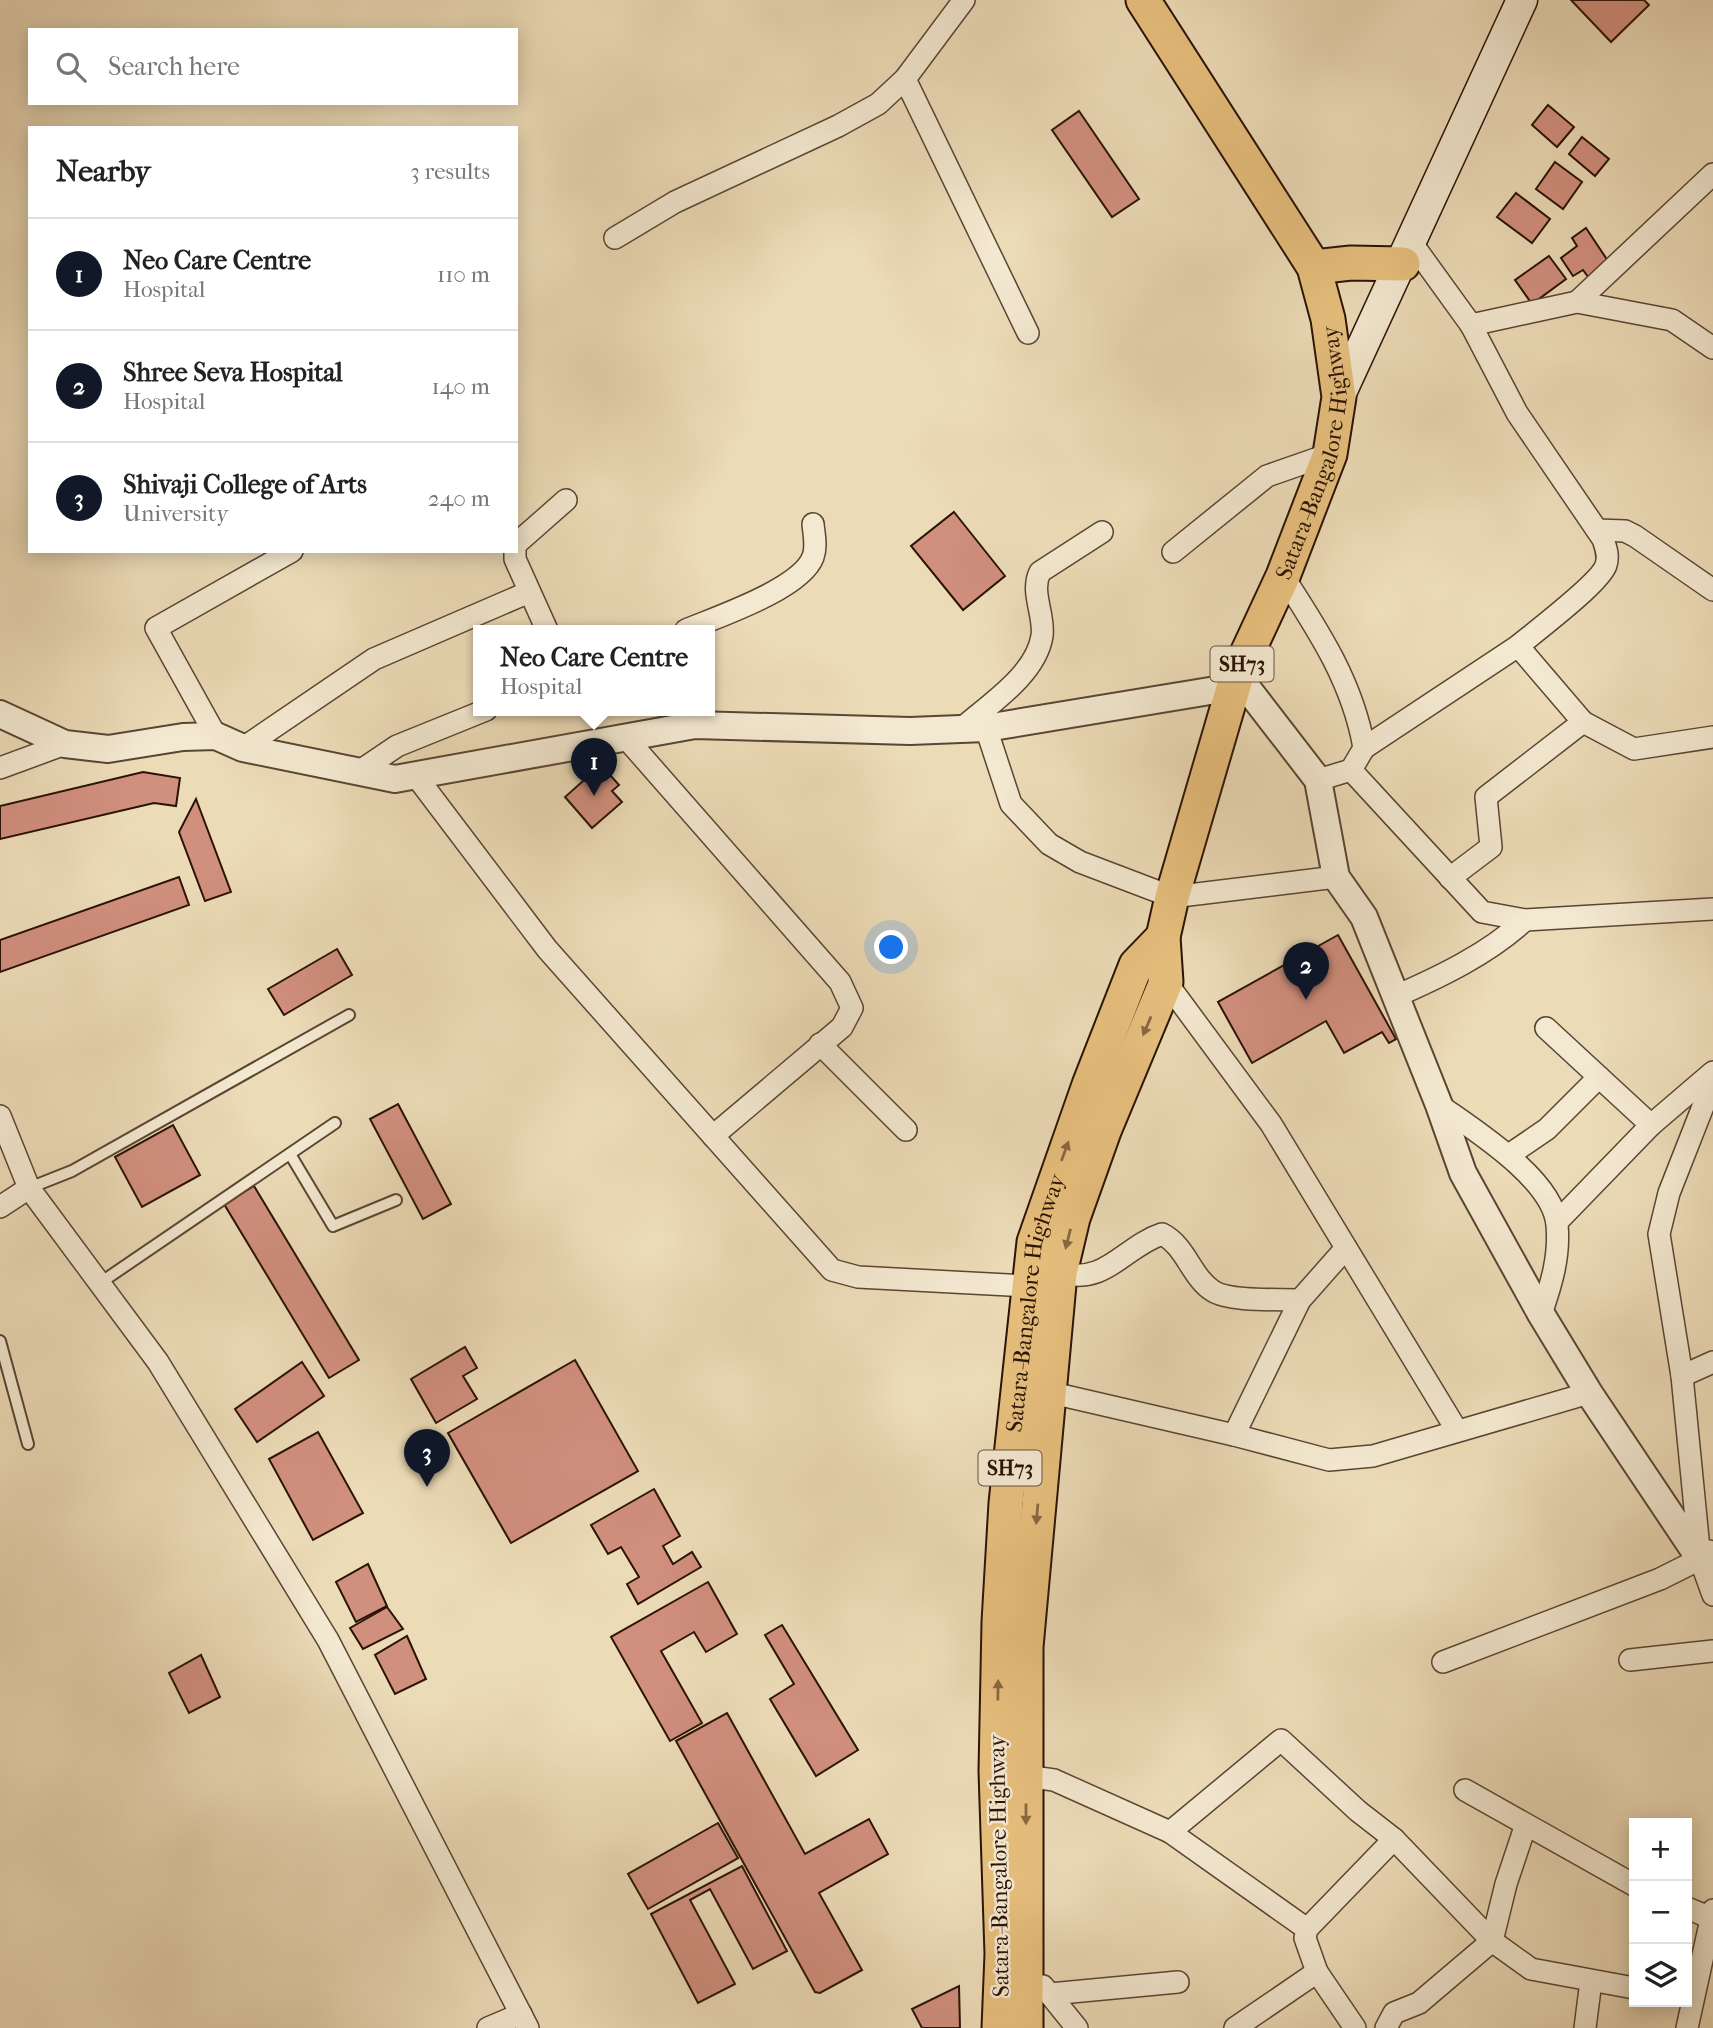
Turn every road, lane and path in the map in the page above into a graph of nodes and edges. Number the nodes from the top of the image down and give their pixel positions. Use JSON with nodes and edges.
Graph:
{"nodes":[{"id":1,"x":964,"y":0,"type":"edge"},
{"id":2,"x":1143,"y":0,"type":"edge"},
{"id":3,"x":1522,"y":0,"type":"edge"},
{"id":4,"x":905,"y":79,"type":"junction"},
{"id":5,"x":1713,"y":174,"type":"edge"},
{"id":6,"x":615,"y":239,"type":"dead end"},
{"id":7,"x":1407,"y":253,"type":"junction"},
{"id":8,"x":1314,"y":267,"type":"junction"},
{"id":9,"x":1577,"y":302,"type":"junction"},
{"id":10,"x":1471,"y":325,"type":"junction"},
{"id":11,"x":1028,"y":333,"type":"dead end"},
{"id":12,"x":1713,"y":348,"type":"edge"},
{"id":13,"x":1339,"y":397,"type":"junction"},
{"id":14,"x":1330,"y":454,"type":"junction"},
{"id":15,"x":566,"y":500,"type":"dead end"},
{"id":16,"x":813,"y":524,"type":"dead end"},
{"id":17,"x":1597,"y":530,"type":"junction"},
{"id":18,"x":1102,"y":532,"type":"dead end"},
{"id":19,"x":518,"y":541,"type":"edge"},
{"id":20,"x":1173,"y":552,"type":"dead end"},
{"id":21,"x":288,"y":553,"type":"edge"},
{"id":22,"x":515,"y":553,"type":"edge"},
{"id":23,"x":1283,"y":576,"type":"junction"},
{"id":24,"x":1713,"y":590,"type":"edge"},
{"id":25,"x":529,"y":592,"type":"junction"},
{"id":26,"x":545,"y":625,"type":"edge"},
{"id":27,"x":697,"y":625,"type":"edge"},
{"id":28,"x":1518,"y":646,"type":"junction"},
{"id":29,"x":1236,"y":681,"type":"junction"},
{"id":30,"x":0,"y":714,"type":"edge"},
{"id":31,"x":473,"y":715,"type":"edge"},
{"id":32,"x":1583,"y":722,"type":"junction"},
{"id":33,"x":974,"y":729,"type":"junction"},
{"id":34,"x":216,"y":736,"type":"junction"},
{"id":35,"x":1713,"y":737,"type":"edge"},
{"id":36,"x":626,"y":738,"type":"junction"},
{"id":37,"x":65,"y":744,"type":"junction"},
{"id":38,"x":243,"y":748,"type":"junction"},
{"id":39,"x":1364,"y":748,"type":"junction"},
{"id":40,"x":0,"y":768,"type":"edge"},
{"id":41,"x":1351,"y":770,"type":"junction"},
{"id":42,"x":360,"y":771,"type":"junction"},
{"id":43,"x":416,"y":776,"type":"junction"},
{"id":44,"x":1318,"y":780,"type":"junction"},
{"id":45,"x":1336,"y":877,"type":"junction"},
{"id":46,"x":1450,"y":878,"type":"junction"},
{"id":47,"x":1172,"y":897,"type":"junction"},
{"id":48,"x":1713,"y":909,"type":"edge"},
{"id":49,"x":1525,"y":920,"type":"junction"},
{"id":50,"x":1163,"y":937,"type":"junction"},
{"id":51,"x":1136,"y":965,"type":"junction"},
{"id":52,"x":1166,"y":982,"type":"junction"},
{"id":53,"x":1394,"y":997,"type":"junction"},
{"id":54,"x":349,"y":1015,"type":"dead end"},
{"id":55,"x":1546,"y":1028,"type":"dead end"},
{"id":56,"x":820,"y":1044,"type":"junction"},
{"id":57,"x":1713,"y":1072,"type":"edge"},
{"id":58,"x":1599,"y":1077,"type":"junction"},
{"id":59,"x":1713,"y":1081,"type":"edge"},
{"id":60,"x":1439,"y":1105,"type":"junction"},
{"id":61,"x":0,"y":1116,"type":"edge"},
{"id":62,"x":335,"y":1124,"type":"dead end"},
{"id":63,"x":1651,"y":1125,"type":"junction"},
{"id":64,"x":906,"y":1130,"type":"dead end"},
{"id":65,"x":713,"y":1136,"type":"junction"},
{"id":66,"x":290,"y":1154,"type":"junction"},
{"id":67,"x":1509,"y":1155,"type":"junction"},
{"id":68,"x":29,"y":1188,"type":"junction"},
{"id":69,"x":396,"y":1200,"type":"dead end"},
{"id":70,"x":0,"y":1207,"type":"edge"},
{"id":71,"x":1557,"y":1222,"type":"junction"},
{"id":72,"x":1346,"y":1248,"type":"junction"},
{"id":73,"x":1059,"y":1273,"type":"junction"},
{"id":74,"x":100,"y":1283,"type":"junction"},
{"id":75,"x":1027,"y":1286,"type":"junction"},
{"id":76,"x":1300,"y":1300,"type":"junction"},
{"id":77,"x":1541,"y":1314,"type":"junction"},
{"id":78,"x":0,"y":1341,"type":"edge"},
{"id":79,"x":1713,"y":1362,"type":"edge"},
{"id":80,"x":1682,"y":1376,"type":"junction"},
{"id":81,"x":1048,"y":1392,"type":"junction"},
{"id":82,"x":1589,"y":1393,"type":"junction"},
{"id":83,"x":1456,"y":1429,"type":"junction"},
{"id":84,"x":1234,"y":1434,"type":"junction"},
{"id":85,"x":28,"y":1444,"type":"dead end"},
{"id":86,"x":1709,"y":1560,"type":"edge"},
{"id":87,"x":1713,"y":1595,"type":"edge"},
{"id":88,"x":1713,"y":1651,"type":"edge"},
{"id":89,"x":1630,"y":1660,"type":"dead end"},
{"id":90,"x":1443,"y":1662,"type":"dead end"},
{"id":91,"x":1026,"y":1776,"type":"junction"},
{"id":92,"x":1465,"y":1790,"type":"dead end"},
{"id":93,"x":1525,"y":1827,"type":"junction"},
{"id":94,"x":1170,"y":1832,"type":"junction"},
{"id":95,"x":1394,"y":1839,"type":"junction"},
{"id":96,"x":1629,"y":1882,"type":"edge"},
{"id":97,"x":1692,"y":1909,"type":"edge"},
{"id":98,"x":1712,"y":1914,"type":"edge"},
{"id":99,"x":1307,"y":1928,"type":"junction"},
{"id":100,"x":1492,"y":1941,"type":"junction"},
{"id":101,"x":1708,"y":1961,"type":"edge"},
{"id":102,"x":1317,"y":1972,"type":"junction"},
{"id":103,"x":1591,"y":1981,"type":"junction"},
{"id":104,"x":1178,"y":1982,"type":"dead end"},
{"id":105,"x":1039,"y":1985,"type":"junction"},
{"id":106,"x":1629,"y":1987,"type":"edge"},
{"id":107,"x":1692,"y":1993,"type":"edge"},
{"id":108,"x":1689,"y":2007,"type":"edge"},
{"id":109,"x":524,"y":2021,"type":"edge"},
{"id":110,"x":488,"y":2028,"type":"edge"},
{"id":111,"x":999,"y":2028,"type":"edge"},
{"id":112,"x":1026,"y":2028,"type":"edge"},
{"id":113,"x":1077,"y":2028,"type":"edge"},
{"id":114,"x":1236,"y":2028,"type":"edge"},
{"id":115,"x":1355,"y":2028,"type":"edge"},
{"id":116,"x":1386,"y":2028,"type":"edge"},
{"id":117,"x":1585,"y":2028,"type":"edge"},
{"id":118,"x":1687,"y":2028,"type":"edge"}],
"edges":[{"from":1,"to":4,"type":"street"},
{"from":2,"to":8,"type":"main road","name":"Satara-Bangalore Highway","number":"SH73"},
{"from":3,"to":7,"type":"main road"},
{"from":4,"to":6,"type":"street"},
{"from":4,"to":11,"type":"street"},
{"from":5,"to":9,"type":"street"},
{"from":7,"to":8,"type":"main road"},
{"from":7,"to":10,"type":"street"},
{"from":7,"to":13,"type":"main road"},
{"from":8,"to":13,"type":"main road","name":"Satara-Bangalore Highway","number":"SH73"},
{"from":9,"to":10,"type":"street"},
{"from":9,"to":12,"type":"street"},
{"from":10,"to":17,"type":"street"},
{"from":13,"to":14,"type":"main road","name":"Satara-Bangalore Highway","number":"SH73"},
{"from":14,"to":20,"type":"street"},
{"from":14,"to":23,"type":"main road","name":"Satara-Bangalore Highway","number":"SH73"},
{"from":15,"to":19,"type":"street"},
{"from":16,"to":27,"type":"street"},
{"from":17,"to":24,"type":"street"},
{"from":17,"to":28,"type":"street"},
{"from":18,"to":33,"type":"street"},
{"from":21,"to":34,"type":"street"},
{"from":22,"to":25,"type":"street"},
{"from":23,"to":29,"type":"main road","name":"Satara-Bangalore Highway","number":"SH73"},
{"from":23,"to":39,"type":"street"},
{"from":25,"to":26,"type":"street"},
{"from":25,"to":38,"type":"street"},
{"from":28,"to":32,"type":"street"},
{"from":28,"to":39,"type":"street"},
{"from":29,"to":33,"type":"street"},
{"from":29,"to":44,"type":"street"},
{"from":29,"to":47,"type":"main road","name":"Satara-Bangalore Highway","number":"SH73"},
{"from":30,"to":37,"type":"street"},
{"from":31,"to":42,"type":"street"},
{"from":32,"to":35,"type":"street"},
{"from":32,"to":46,"type":"street"},
{"from":33,"to":36,"type":"street"},
{"from":33,"to":47,"type":"street"},
{"from":34,"to":37,"type":"street"},
{"from":34,"to":38,"type":"street"},
{"from":36,"to":43,"type":"street"},
{"from":36,"to":56,"type":"street"},
{"from":37,"to":40,"type":"street"},
{"from":38,"to":42,"type":"street"},
{"from":39,"to":41,"type":"street"},
{"from":41,"to":44,"type":"street"},
{"from":41,"to":46,"type":"street"},
{"from":42,"to":43,"type":"street"},
{"from":43,"to":65,"type":"street"},
{"from":44,"to":45,"type":"street"},
{"from":45,"to":47,"type":"street"},
{"from":45,"to":53,"type":"street"},
{"from":46,"to":49,"type":"street"},
{"from":47,"to":50,"type":"main road","name":"Satara-Bangalore Highway","number":"SH73"},
{"from":48,"to":49,"type":"street"},
{"from":49,"to":53,"type":"street"},
{"from":50,"to":51,"type":"main road","name":"Satara-Bangalore Highway","number":"SH73"},
{"from":50,"to":52,"type":"main road","name":"Satara-Bangalore Highway","number":"SH73"},
{"from":51,"to":52,"type":"street"},
{"from":75,"to":51,"type":"main road","name":"Satara-Bangalore Highway","number":"SH73","one_way":true},
{"from":52,"to":72,"type":"street"},
{"from":52,"to":73,"type":"main road","name":"Satara-Bangalore Highway","number":"SH73","one_way":true},
{"from":53,"to":60,"type":"street"},
{"from":54,"to":68,"type":"lane"},
{"from":55,"to":58,"type":"street"},
{"from":56,"to":64,"type":"street"},
{"from":56,"to":65,"type":"street"},
{"from":57,"to":63,"type":"street"},
{"from":58,"to":63,"type":"street"},
{"from":58,"to":67,"type":"street"},
{"from":59,"to":80,"type":"street"},
{"from":60,"to":67,"type":"street"},
{"from":60,"to":77,"type":"street"},
{"from":61,"to":68,"type":"street"},
{"from":62,"to":66,"type":"lane"},
{"from":63,"to":71,"type":"street"},
{"from":65,"to":75,"type":"street"},
{"from":66,"to":69,"type":"lane"},
{"from":66,"to":74,"type":"lane"},
{"from":67,"to":71,"type":"street"},
{"from":68,"to":70,"type":"street"},
{"from":68,"to":74,"type":"street"},
{"from":71,"to":77,"type":"street"},
{"from":72,"to":76,"type":"street"},
{"from":72,"to":83,"type":"street"},
{"from":73,"to":76,"type":"street"},
{"from":73,"to":81,"type":"main road","name":"Satara-Bangalore Highway","number":"SH73"},
{"from":74,"to":109,"type":"street"},
{"from":111,"to":75,"type":"main road","name":"Satara-Bangalore Highway","number":"SH73","one_way":true},
{"from":76,"to":84,"type":"street"},
{"from":77,"to":82,"type":"street"},
{"from":78,"to":85,"type":"lane"},
{"from":79,"to":80,"type":"street"},
{"from":80,"to":86,"type":"street"},
{"from":81,"to":84,"type":"street"},
{"from":81,"to":91,"type":"main road","name":"Satara-Bangalore Highway","number":"SH73","one_way":true},
{"from":82,"to":83,"type":"street"},
{"from":82,"to":86,"type":"street"},
{"from":83,"to":84,"type":"street"},
{"from":86,"to":87,"type":"street"},
{"from":86,"to":90,"type":"street"},
{"from":88,"to":89,"type":"street"},
{"from":91,"to":94,"type":"street"},
{"from":91,"to":105,"type":"main road","name":"Satara-Bangalore Highway","number":"SH73","one_way":true},
{"from":92,"to":93,"type":"street"},
{"from":93,"to":96,"type":"street"},
{"from":93,"to":100,"type":"street"},
{"from":94,"to":95,"type":"street"},
{"from":94,"to":99,"type":"street"},
{"from":95,"to":99,"type":"street"},
{"from":95,"to":100,"type":"street"},
{"from":97,"to":98,"type":"street"},
{"from":98,"to":101,"type":"street"},
{"from":99,"to":102,"type":"street"},
{"from":100,"to":103,"type":"street"},
{"from":100,"to":116,"type":"street"},
{"from":101,"to":107,"type":"street"},
{"from":102,"to":114,"type":"street"},
{"from":102,"to":115,"type":"street"},
{"from":103,"to":106,"type":"street"},
{"from":103,"to":117,"type":"street"},
{"from":104,"to":105,"type":"street"},
{"from":105,"to":112,"type":"main road","name":"Satara-Bangalore Highway","number":"SH73"},
{"from":105,"to":113,"type":"street"},
{"from":108,"to":118,"type":"street"},
{"from":109,"to":110,"type":"street"}]}
